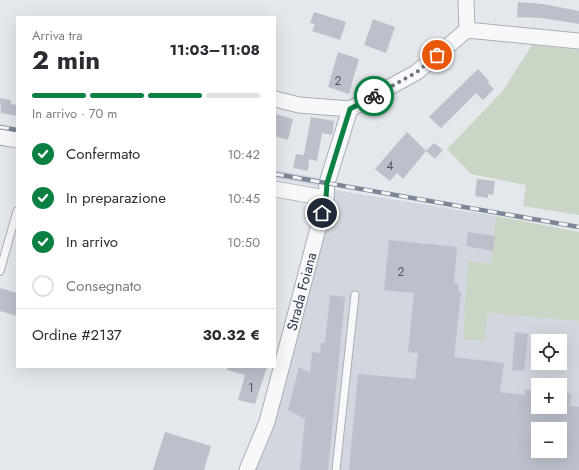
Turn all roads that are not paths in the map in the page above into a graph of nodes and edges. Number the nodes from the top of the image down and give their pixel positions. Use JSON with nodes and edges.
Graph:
{"nodes":[{"id":1,"x":466,"y":0,"type":"edge"},
{"id":2,"x":467,"y":30,"type":"junction"},
{"id":3,"x":579,"y":41,"type":"edge"},
{"id":4,"x":276,"y":99,"type":"edge"},
{"id":5,"x":350,"y":109,"type":"junction"},
{"id":6,"x":0,"y":137,"type":"edge"},
{"id":7,"x":16,"y":140,"type":"edge"},
{"id":8,"x":276,"y":189,"type":"edge"},
{"id":9,"x":326,"y":198,"type":"junction"},
{"id":10,"x":16,"y":215,"type":"edge"},
{"id":11,"x":0,"y":271,"type":"edge"},
{"id":12,"x":355,"y":296,"type":"dead end"},
{"id":13,"x":247,"y":470,"type":"edge"},
{"id":14,"x":336,"y":470,"type":"edge"}],
"edges":[{"from":1,"to":2,"type":"street"},
{"from":2,"to":3,"type":"street"},
{"from":2,"to":5,"type":"street"},
{"from":4,"to":5,"type":"street"},
{"from":5,"to":9,"type":"street","name":"Strada Foiana"},
{"from":6,"to":7,"type":"street"},
{"from":8,"to":9,"type":"street"},
{"from":9,"to":13,"type":"street","name":"Strada Foiana"},
{"from":10,"to":11,"type":"lane"},
{"from":12,"to":14,"type":"lane"}]}
